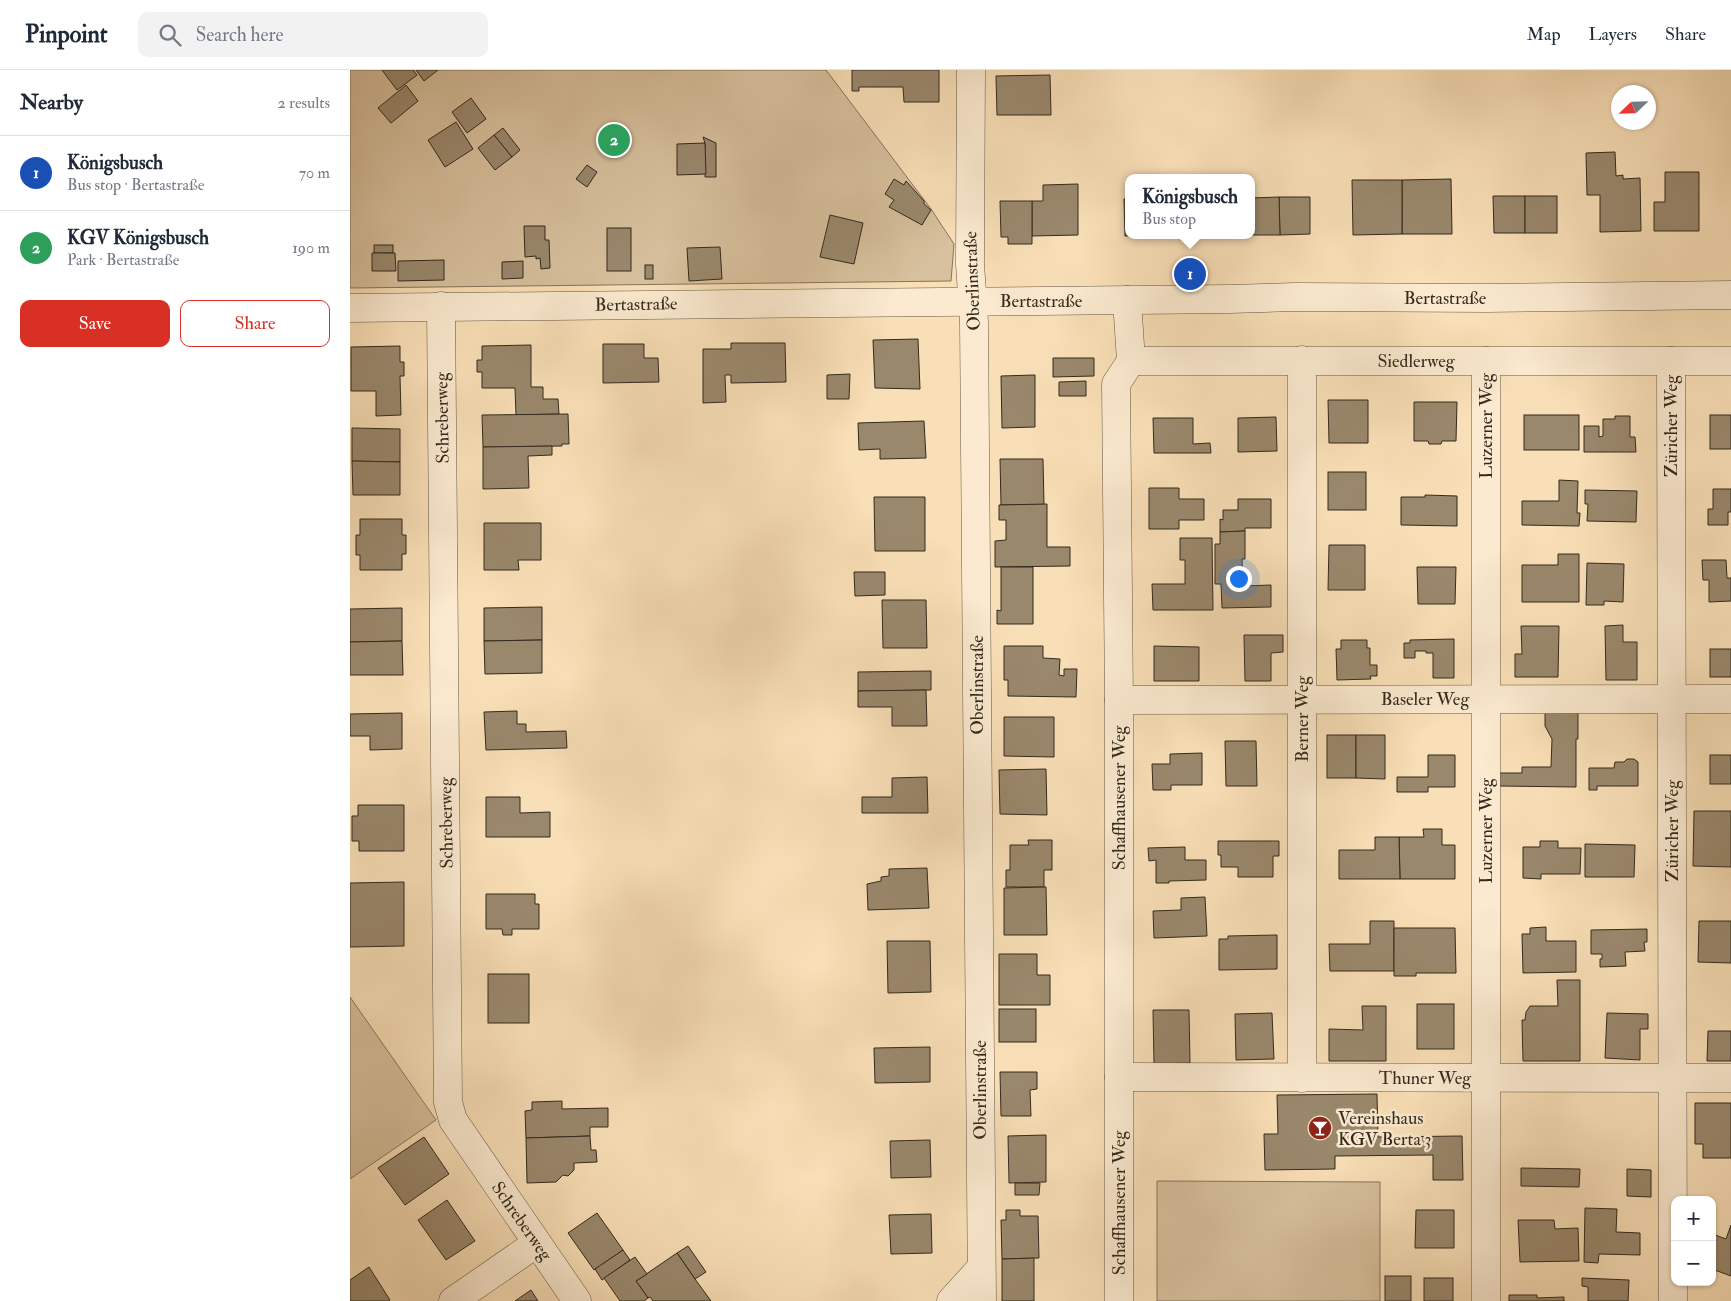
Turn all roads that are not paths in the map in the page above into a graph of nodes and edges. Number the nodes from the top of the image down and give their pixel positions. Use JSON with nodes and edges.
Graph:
{"nodes":[{"id":1,"x":971,"y":70,"type":"edge"},
{"id":2,"x":1731,"y":295,"type":"edge"},
{"id":3,"x":1127,"y":300,"type":"junction"},
{"id":4,"x":973,"y":301,"type":"junction"},
{"id":5,"x":441,"y":306,"type":"junction"},
{"id":6,"x":350,"y":308,"type":"edge"},
{"id":7,"x":1302,"y":360,"type":"junction"},
{"id":8,"x":1131,"y":361,"type":"junction"},
{"id":9,"x":1486,"y":361,"type":"junction"},
{"id":10,"x":1671,"y":361,"type":"junction"},
{"id":11,"x":1731,"y":361,"type":"edge"},
{"id":12,"x":1302,"y":698,"type":"junction"},
{"id":13,"x":1486,"y":699,"type":"junction"},
{"id":14,"x":1672,"y":699,"type":"junction"},
{"id":15,"x":1731,"y":699,"type":"edge"},
{"id":16,"x":1119,"y":700,"type":"junction"},
{"id":17,"x":1119,"y":1078,"type":"junction"},
{"id":18,"x":1302,"y":1078,"type":"junction"},
{"id":19,"x":1487,"y":1078,"type":"junction"},
{"id":20,"x":1672,"y":1078,"type":"junction"},
{"id":21,"x":1731,"y":1078,"type":"edge"},
{"id":22,"x":537,"y":1243,"type":"junction"},
{"id":23,"x":982,"y":1268,"type":"junction"},
{"id":24,"x":453,"y":1301,"type":"edge"},
{"id":25,"x":577,"y":1301,"type":"edge"},
{"id":26,"x":951,"y":1301,"type":"edge"},
{"id":27,"x":982,"y":1301,"type":"edge"},
{"id":28,"x":1120,"y":1301,"type":"edge"},
{"id":29,"x":1486,"y":1301,"type":"edge"},
{"id":30,"x":1674,"y":1301,"type":"edge"}],
"edges":[{"from":1,"to":4,"type":"street","name":"Oberlinstraße"},
{"from":2,"to":3,"type":"street","name":"Bertastraße"},
{"from":3,"to":4,"type":"street","name":"Bertastraße"},
{"from":3,"to":8,"type":"street"},
{"from":4,"to":5,"type":"street","name":"Bertastraße"},
{"from":4,"to":23,"type":"street","name":"Oberlinstraße"},
{"from":5,"to":6,"type":"street","name":"Bertastraße"},
{"from":5,"to":22,"type":"street","name":"Schreberweg"},
{"from":7,"to":8,"type":"street","name":"Siedlerweg"},
{"from":7,"to":9,"type":"street","name":"Siedlerweg"},
{"from":7,"to":12,"type":"street","name":"Berner Weg"},
{"from":8,"to":16,"type":"street","name":"Schaffhausener Weg"},
{"from":9,"to":10,"type":"street","name":"Siedlerweg"},
{"from":9,"to":13,"type":"street","name":"Luzerner Weg"},
{"from":10,"to":11,"type":"street","name":"Siedlerweg"},
{"from":10,"to":14,"type":"street","name":"Züricher Weg"},
{"from":12,"to":13,"type":"street","name":"Baseler Weg"},
{"from":12,"to":16,"type":"street","name":"Baseler Weg"},
{"from":12,"to":18,"type":"street","name":"Berner Weg"},
{"from":13,"to":14,"type":"street","name":"Baseler Weg"},
{"from":13,"to":19,"type":"street","name":"Luzerner Weg"},
{"from":14,"to":15,"type":"street","name":"Baseler Weg"},
{"from":14,"to":20,"type":"street","name":"Züricher Weg"},
{"from":16,"to":17,"type":"street","name":"Schaffhausener Weg"},
{"from":17,"to":18,"type":"street","name":"Thuner Weg"},
{"from":17,"to":28,"type":"street","name":"Schaffhausener Weg"},
{"from":18,"to":19,"type":"street","name":"Thuner Weg"},
{"from":19,"to":20,"type":"street","name":"Thuner Weg"},
{"from":19,"to":29,"type":"street","name":"Luzerner Weg"},
{"from":20,"to":21,"type":"street","name":"Thuner Weg"},
{"from":20,"to":30,"type":"street","name":"Züricher Weg"},
{"from":22,"to":24,"type":"street"},
{"from":22,"to":25,"type":"street","name":"Schreberweg"},
{"from":23,"to":26,"type":"street"},
{"from":23,"to":27,"type":"street","name":"Oberlinstraße"}]}
